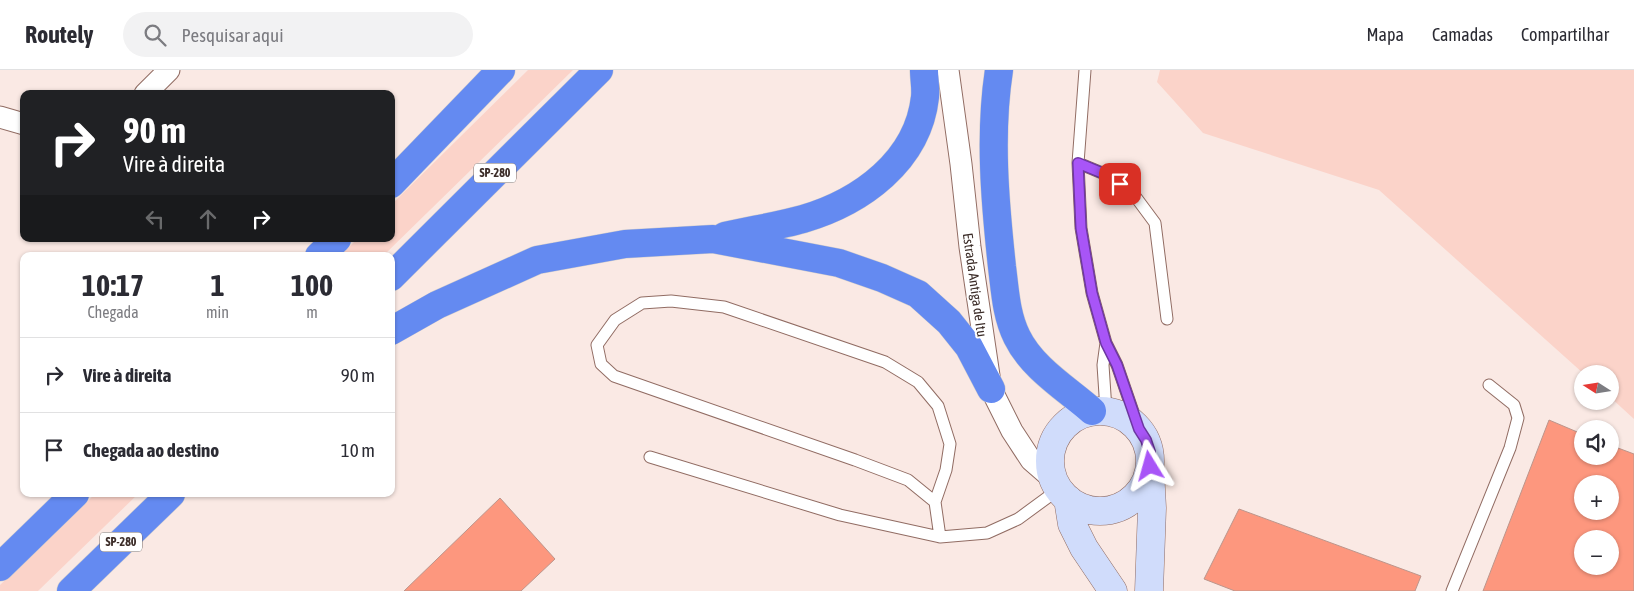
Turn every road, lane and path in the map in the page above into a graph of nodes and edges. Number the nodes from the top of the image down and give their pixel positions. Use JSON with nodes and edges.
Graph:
{"nodes":[{"id":1,"x":169,"y":70,"type":"edge"},
{"id":2,"x":501,"y":70,"type":"edge"},
{"id":3,"x":600,"y":70,"type":"edge"},
{"id":4,"x":924,"y":70,"type":"edge"},
{"id":5,"x":948,"y":70,"type":"edge"},
{"id":6,"x":999,"y":70,"type":"edge"},
{"id":7,"x":1085,"y":70,"type":"edge"},
{"id":8,"x":149,"y":90,"type":"edge"},
{"id":9,"x":0,"y":117,"type":"edge"},
{"id":10,"x":20,"y":123,"type":"edge"},
{"id":11,"x":1078,"y":163,"type":"junction"},
{"id":12,"x":395,"y":180,"type":"edge"},
{"id":13,"x":714,"y":239,"type":"junction"},
{"id":14,"x":334,"y":242,"type":"edge"},
{"id":15,"x":323,"y":252,"type":"edge"},
{"id":16,"x":395,"y":273,"type":"edge"},
{"id":17,"x":1168,"y":319,"type":"dead end"},
{"id":18,"x":395,"y":329,"type":"edge"},
{"id":19,"x":1106,"y":343,"type":"junction"},
{"id":20,"x":1489,"y":385,"type":"dead end"},
{"id":21,"x":991,"y":389,"type":"junction"},
{"id":22,"x":1099,"y":411,"type":"junction"},
{"id":23,"x":1139,"y":429,"type":"junction"},
{"id":24,"x":650,"y":457,"type":"dead end"},
{"id":25,"x":1150,"y":466,"type":"junction"},
{"id":26,"x":1060,"y":489,"type":"junction"},
{"id":27,"x":72,"y":497,"type":"edge"},
{"id":28,"x":168,"y":497,"type":"edge"},
{"id":29,"x":935,"y":502,"type":"junction"},
{"id":30,"x":940,"y":538,"type":"junction"},
{"id":31,"x":0,"y":567,"type":"edge"},
{"id":32,"x":70,"y":591,"type":"edge"},
{"id":33,"x":1113,"y":591,"type":"edge"},
{"id":34,"x":1150,"y":591,"type":"edge"},
{"id":35,"x":1452,"y":591,"type":"edge"}],
"edges":[{"from":1,"to":8,"type":"street"},
{"from":2,"to":12,"type":"highway"},
{"from":3,"to":16,"type":"highway","number":"SP-280"},
{"from":4,"to":13,"type":"highway"},
{"from":5,"to":21,"type":"street","name":"Estrada Antiga de Itu"},
{"from":6,"to":22,"type":"highway"},
{"from":7,"to":11,"type":"lane"},
{"from":9,"to":10,"type":"street"},
{"from":11,"to":17,"type":"lane"},
{"from":11,"to":19,"type":"lane"},
{"from":13,"to":18,"type":"highway"},
{"from":13,"to":21,"type":"highway"},
{"from":14,"to":15,"type":"highway"},
{"from":19,"to":22,"type":"lane"},
{"from":19,"to":23,"type":"lane"},
{"from":20,"to":35,"type":"lane"},
{"from":21,"to":26,"type":"street","name":"Estrada Antiga de Itu"},
{"from":22,"to":23,"type":"main road"},
{"from":22,"to":26,"type":"main road"},
{"from":23,"to":25,"type":"main road"},
{"from":24,"to":30,"type":"lane"},
{"from":25,"to":26,"type":"main road"},
{"from":25,"to":34,"type":"main road"},
{"from":26,"to":30,"type":"lane"},
{"from":26,"to":33,"type":"main road"},
{"from":27,"to":31,"type":"highway"},
{"from":28,"to":32,"type":"highway","number":"SP-280"},
{"from":29,"to":29,"type":"lane"},
{"from":29,"to":30,"type":"lane"}]}
